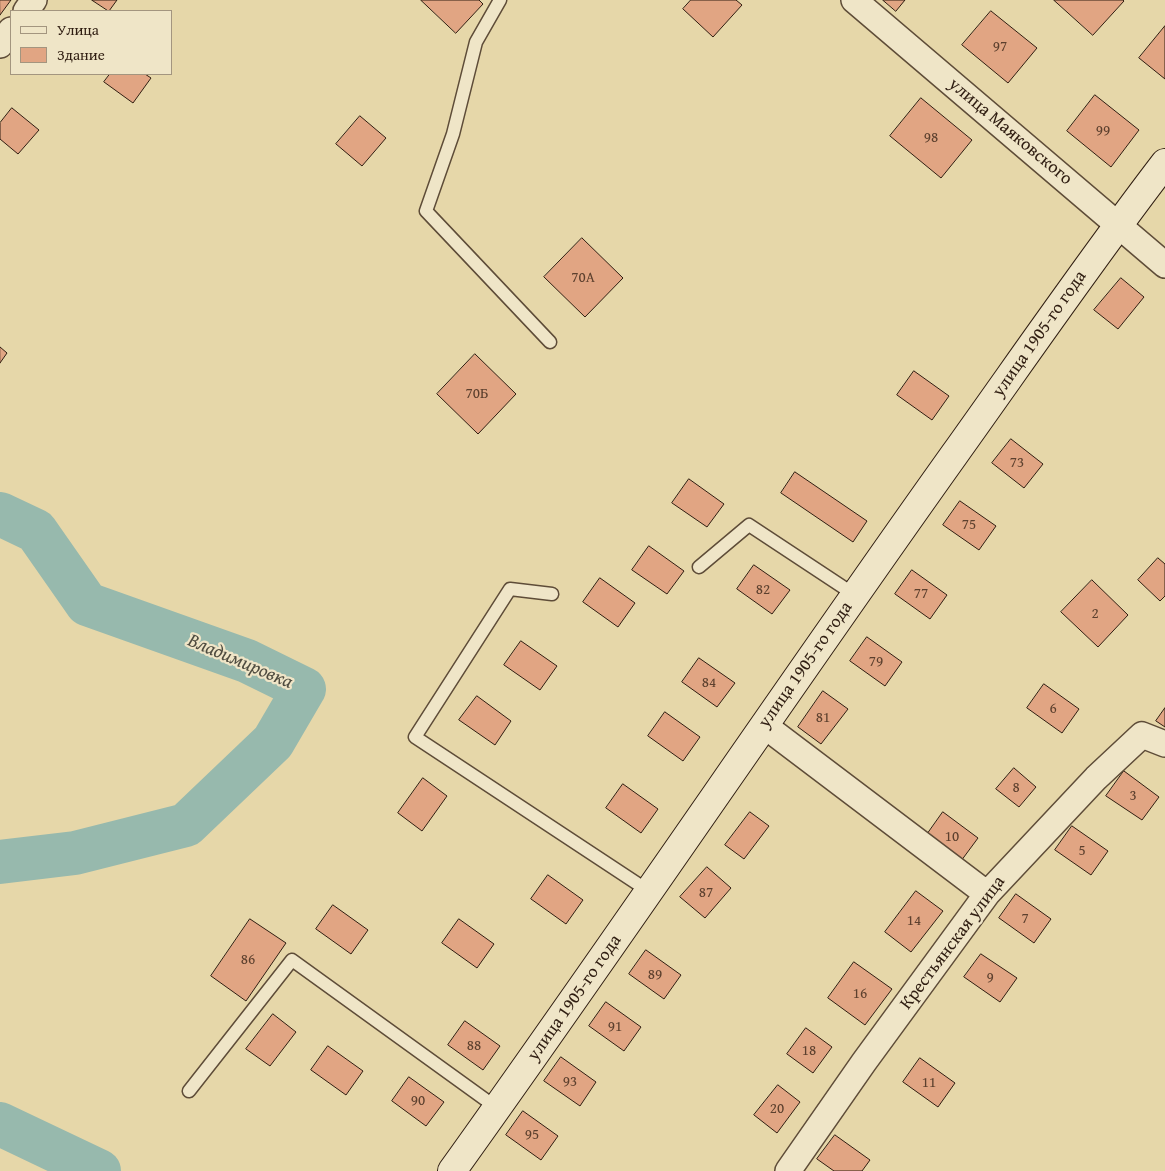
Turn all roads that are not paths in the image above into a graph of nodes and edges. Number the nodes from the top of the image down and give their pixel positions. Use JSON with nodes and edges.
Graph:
{"nodes":[{"id":1,"x":500,"y":0,"type":"edge"},
{"id":2,"x":854,"y":0,"type":"edge"},
{"id":3,"x":10,"y":31,"type":"edge"},
{"id":4,"x":0,"y":44,"type":"edge"},
{"id":5,"x":1165,"y":163,"type":"edge"},
{"id":6,"x":1118,"y":224,"type":"junction"},
{"id":7,"x":1165,"y":265,"type":"edge"},
{"id":8,"x":550,"y":342,"type":"dead end"},
{"id":9,"x":699,"y":567,"type":"dead end"},
{"id":10,"x":552,"y":594,"type":"dead end"},
{"id":11,"x":855,"y":595,"type":"junction"},
{"id":12,"x":765,"y":726,"type":"junction"},
{"id":13,"x":1165,"y":744,"type":"edge"},
{"id":14,"x":650,"y":892,"type":"junction"},
{"id":15,"x":987,"y":894,"type":"junction"},
{"id":16,"x":189,"y":1091,"type":"dead end"},
{"id":17,"x":497,"y":1108,"type":"junction"},
{"id":18,"x":452,"y":1171,"type":"edge"},
{"id":19,"x":788,"y":1171,"type":"edge"}],
"edges":[{"from":1,"to":8,"type":"lane"},
{"from":2,"to":6,"type":"street","name":"улица Маяковского"},
{"from":3,"to":4,"type":"street"},
{"from":5,"to":6,"type":"street","name":"улица 1905-го года"},
{"from":6,"to":7,"type":"street","name":"улица Маяковского"},
{"from":6,"to":11,"type":"street","name":"улица 1905-го года"},
{"from":9,"to":11,"type":"lane"},
{"from":10,"to":14,"type":"lane"},
{"from":11,"to":12,"type":"street","name":"улица 1905-го года"},
{"from":12,"to":14,"type":"street","name":"улица 1905-го года"},
{"from":12,"to":15,"type":"street"},
{"from":13,"to":15,"type":"street","name":"Крестьянская улица"},
{"from":14,"to":17,"type":"street","name":"улица 1905-го года"},
{"from":15,"to":19,"type":"street","name":"Крестьянская улица"},
{"from":16,"to":17,"type":"lane"},
{"from":17,"to":18,"type":"street","name":"улица 1905-го года"}]}
